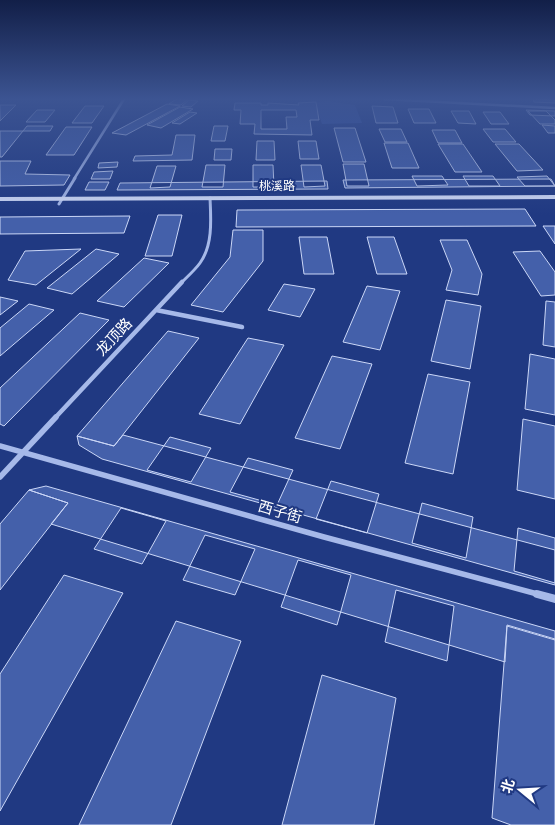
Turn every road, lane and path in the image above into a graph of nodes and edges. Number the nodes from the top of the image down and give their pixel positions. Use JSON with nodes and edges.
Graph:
{"nodes":[{"id":1,"x":100,"y":138,"type":"edge"},
{"id":2,"x":555,"y":197,"type":"edge"},
{"id":3,"x":0,"y":199,"type":"edge"},
{"id":4,"x":61,"y":201,"type":"junction"},
{"id":5,"x":210,"y":201,"type":"junction"},
{"id":6,"x":555,"y":203,"type":"edge"},
{"id":7,"x":0,"y":204,"type":"edge"},
{"id":8,"x":156,"y":310,"type":"junction"},
{"id":9,"x":242,"y":327,"type":"dead end"},
{"id":10,"x":0,"y":446,"type":"edge"},
{"id":11,"x":22,"y":453,"type":"junction"},
{"id":12,"x":0,"y":477,"type":"edge"},
{"id":13,"x":555,"y":599,"type":"edge"}],
"edges":[{"from":1,"to":4,"type":"street"},
{"from":2,"to":5,"type":"street","name":"桃溪路"},
{"from":3,"to":4,"type":"street","name":"桃溪路"},
{"from":4,"to":5,"type":"street","name":"桃溪路"},
{"from":4,"to":7,"type":"street","name":"桃溪路"},
{"from":5,"to":6,"type":"street","name":"桃溪路"},
{"from":5,"to":8,"type":"street","name":"龙顶路"},
{"from":8,"to":9,"type":"street"},
{"from":8,"to":11,"type":"street","name":"龙顶路"},
{"from":10,"to":11,"type":"street","name":"西子街"},
{"from":11,"to":12,"type":"street","name":"龙顶路"},
{"from":11,"to":13,"type":"street","name":"西子街"}]}
